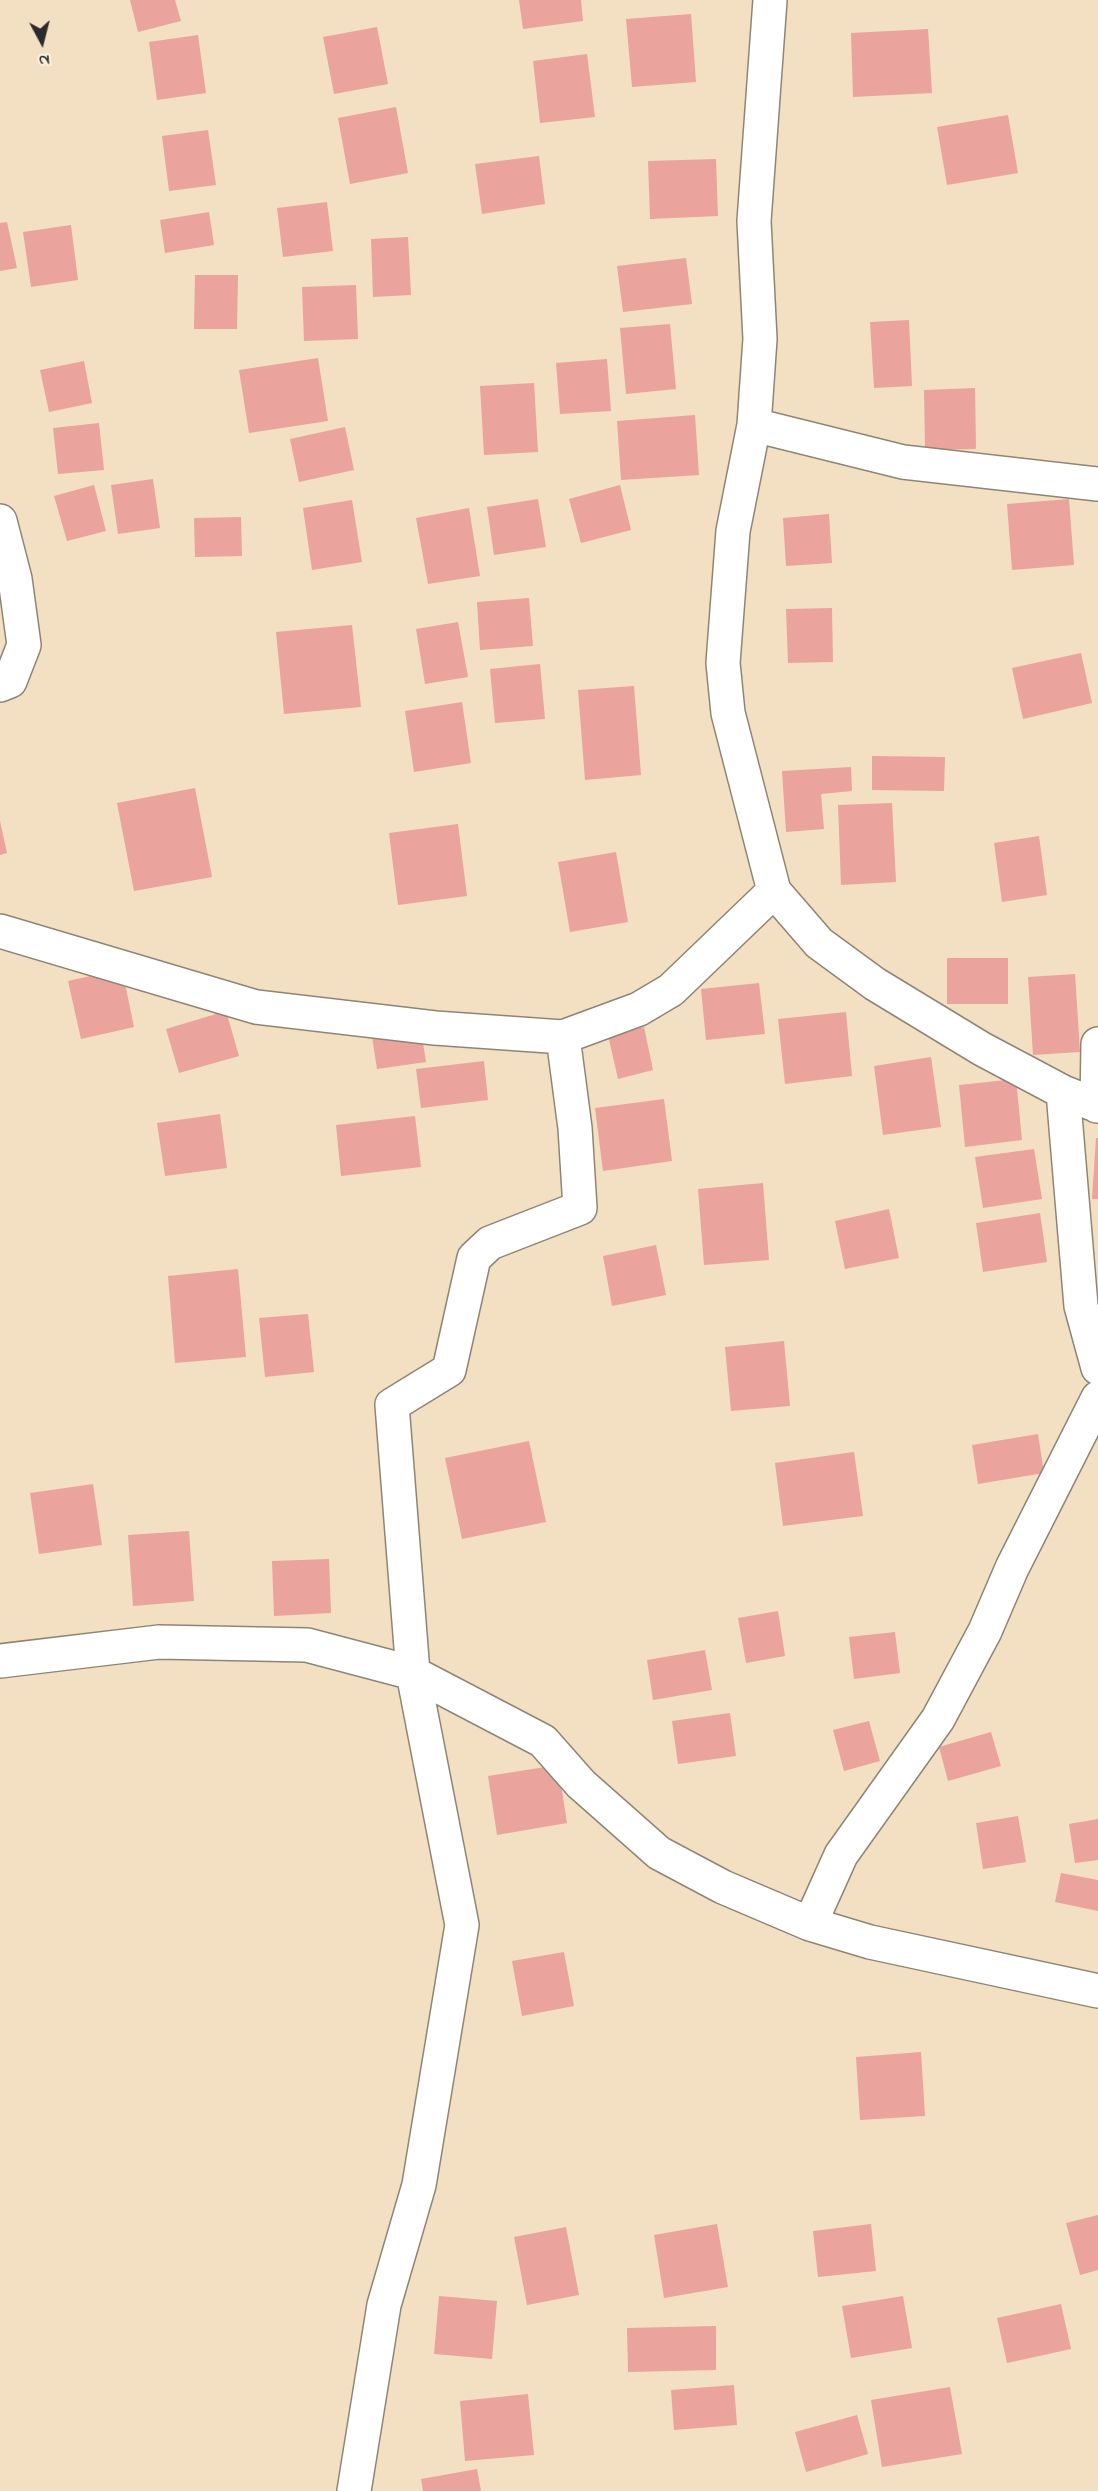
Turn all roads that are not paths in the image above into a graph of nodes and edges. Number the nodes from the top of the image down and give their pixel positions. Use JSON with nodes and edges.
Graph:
{"nodes":[{"id":1,"x":770,"y":0,"type":"edge"},
{"id":2,"x":754,"y":425,"type":"junction"},
{"id":3,"x":1098,"y":484,"type":"edge"},
{"id":4,"x":0,"y":521,"type":"edge"},
{"id":5,"x":0,"y":685,"type":"edge"},
{"id":6,"x":774,"y":891,"type":"junction"},
{"id":7,"x":0,"y":931,"type":"edge"},
{"id":8,"x":563,"y":1037,"type":"junction"},
{"id":9,"x":1098,"y":1044,"type":"edge"},
{"id":10,"x":1063,"y":1092,"type":"junction"},
{"id":11,"x":1098,"y":1106,"type":"edge"},
{"id":12,"x":1098,"y":1368,"type":"edge"},
{"id":13,"x":1098,"y":1398,"type":"edge"},
{"id":14,"x":0,"y":1661,"type":"edge"},
{"id":15,"x":413,"y":1673,"type":"junction"},
{"id":16,"x":810,"y":1924,"type":"junction"},
{"id":17,"x":1098,"y":1991,"type":"edge"},
{"id":18,"x":354,"y":2491,"type":"edge"}],
"edges":[{"from":1,"to":2,"type":"street"},
{"from":2,"to":3,"type":"street"},
{"from":2,"to":6,"type":"street"},
{"from":4,"to":5,"type":"street"},
{"from":6,"to":8,"type":"street"},
{"from":6,"to":10,"type":"street"},
{"from":7,"to":8,"type":"street"},
{"from":8,"to":15,"type":"street"},
{"from":9,"to":11,"type":"street"},
{"from":10,"to":11,"type":"street"},
{"from":10,"to":12,"type":"street"},
{"from":13,"to":16,"type":"street"},
{"from":14,"to":15,"type":"street"},
{"from":15,"to":16,"type":"street"},
{"from":15,"to":18,"type":"street"},
{"from":16,"to":17,"type":"street"}]}
